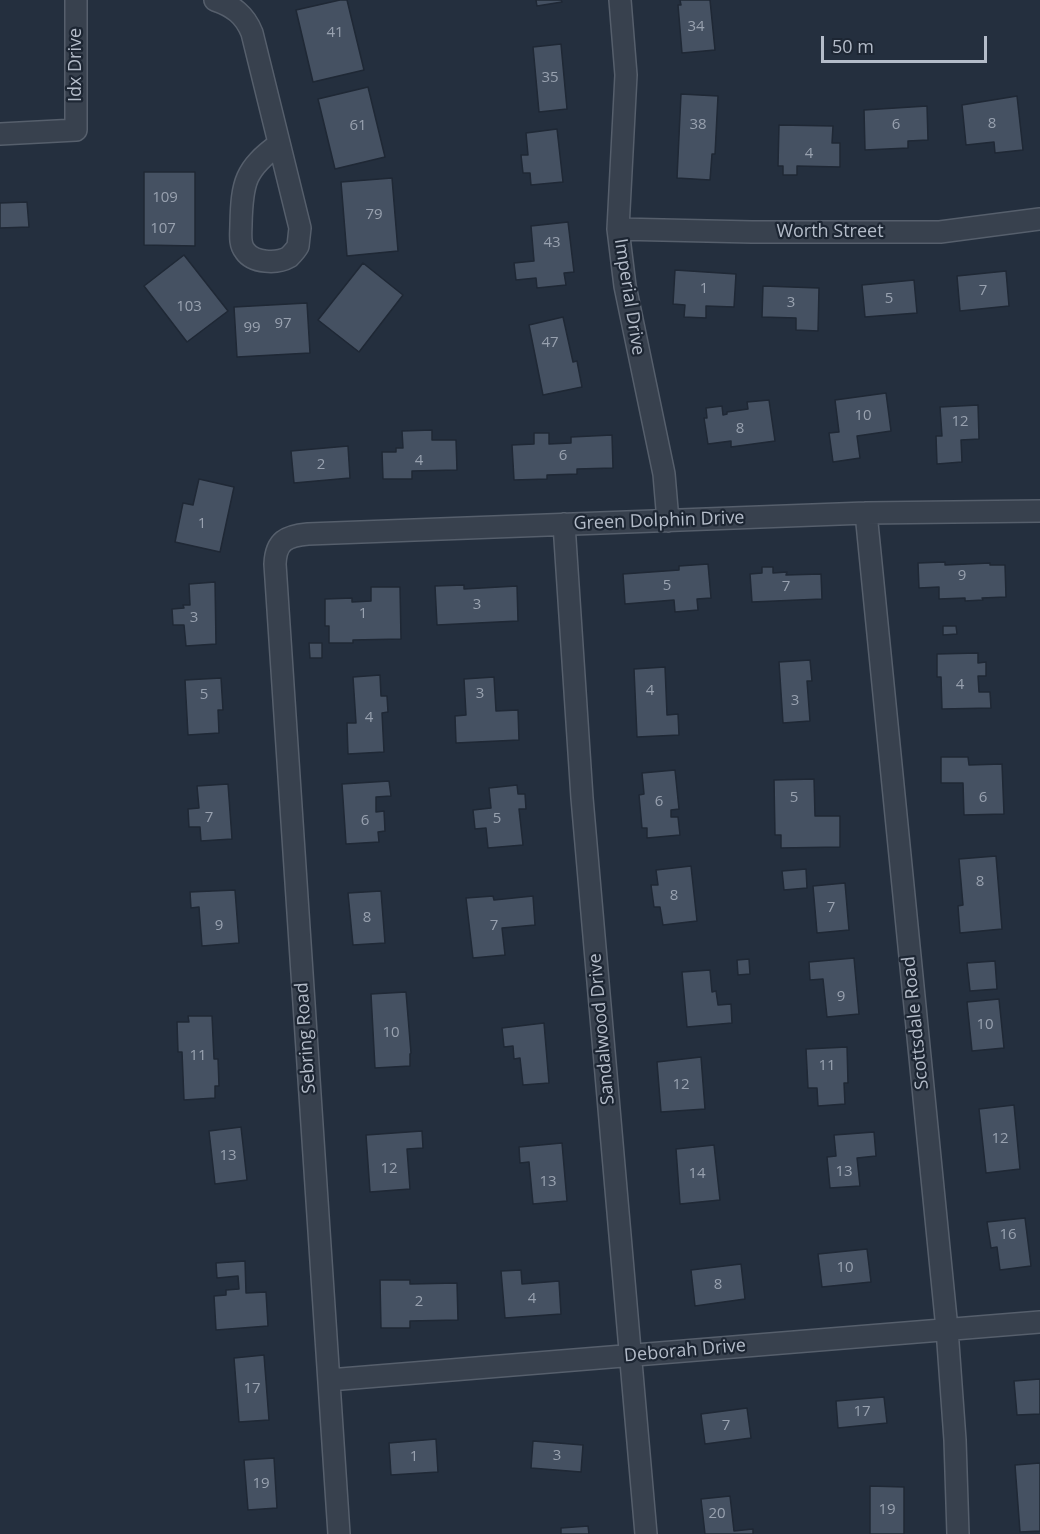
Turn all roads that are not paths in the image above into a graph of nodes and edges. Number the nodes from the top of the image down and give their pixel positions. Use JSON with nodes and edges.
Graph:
{"nodes":[{"id":1,"x":76,"y":0,"type":"edge"},
{"id":2,"x":215,"y":0,"type":"edge"},
{"id":3,"x":620,"y":0,"type":"edge"},
{"id":4,"x":0,"y":134,"type":"edge"},
{"id":5,"x":279,"y":144,"type":"junction"},
{"id":6,"x":1040,"y":219,"type":"edge"},
{"id":7,"x":618,"y":229,"type":"junction"},
{"id":8,"x":1040,"y":511,"type":"edge"},
{"id":9,"x":866,"y":513,"type":"junction"},
{"id":10,"x":668,"y":520,"type":"junction"},
{"id":11,"x":564,"y":524,"type":"junction"},
{"id":12,"x":280,"y":544,"type":"joint"},
{"id":13,"x":1040,"y":1322,"type":"edge"},
{"id":14,"x":947,"y":1329,"type":"junction"},
{"id":15,"x":632,"y":1356,"type":"junction"},
{"id":16,"x":329,"y":1380,"type":"junction"},
{"id":17,"x":339,"y":1534,"type":"edge"},
{"id":18,"x":646,"y":1534,"type":"edge"},
{"id":19,"x":958,"y":1534,"type":"edge"}],
"edges":[{"from":1,"to":4,"type":"street","name":"Idx Drive"},
{"from":2,"to":5,"type":"street"},
{"from":3,"to":7,"type":"street","name":"Imperial Drive"},
{"from":5,"to":5,"type":"street"},
{"from":6,"to":7,"type":"street","name":"Worth Street"},
{"from":7,"to":10,"type":"street","name":"Imperial Drive"},
{"from":8,"to":9,"type":"street","name":"Green Dolphin Drive"},
{"from":9,"to":10,"type":"street","name":"Green Dolphin Drive"},
{"from":9,"to":14,"type":"street","name":"Scottsdale Road"},
{"from":10,"to":11,"type":"street","name":"Green Dolphin Drive"},
{"from":11,"to":12,"type":"street","name":"Green Dolphin Drive"},
{"from":11,"to":15,"type":"street","name":"Sandalwood Drive"},
{"from":12,"to":16,"type":"street","name":"Sebring Road"},
{"from":13,"to":14,"type":"street","name":"Deborah Drive"},
{"from":14,"to":15,"type":"street","name":"Deborah Drive"},
{"from":14,"to":19,"type":"street","name":"Scottsdale Road"},
{"from":15,"to":16,"type":"street","name":"Deborah Drive"},
{"from":15,"to":18,"type":"street","name":"Sandalwood Drive"},
{"from":16,"to":17,"type":"street","name":"Sebring Road"}]}
